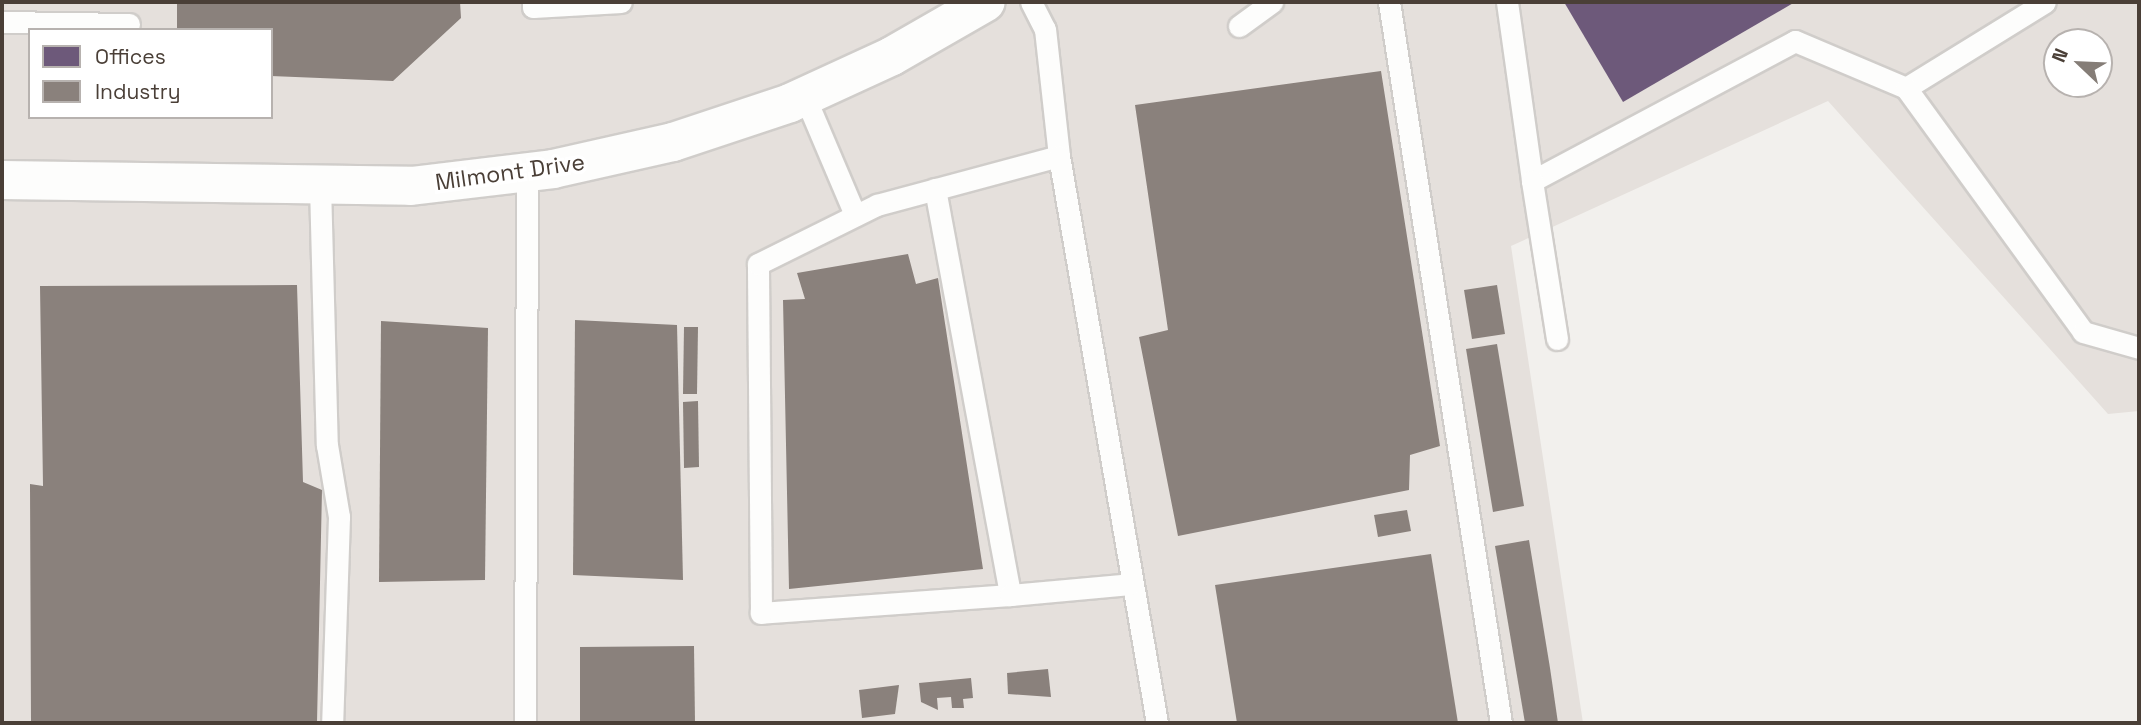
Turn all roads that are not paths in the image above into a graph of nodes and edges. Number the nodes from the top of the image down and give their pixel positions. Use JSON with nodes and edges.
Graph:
{"nodes":[{"id":1,"x":533,"y":2,"type":"edge"},
{"id":2,"x":621,"y":2,"type":"edge"},
{"id":3,"x":1031,"y":2,"type":"edge"},
{"id":4,"x":1272,"y":2,"type":"edge"},
{"id":5,"x":1389,"y":2,"type":"edge"},
{"id":6,"x":1507,"y":2,"type":"edge"},
{"id":7,"x":2045,"y":2,"type":"edge"},
{"id":8,"x":963,"y":7,"type":"edge"},
{"id":9,"x":2,"y":22,"type":"edge"},
{"id":10,"x":129,"y":24,"type":"dead end"},
{"id":11,"x":1238,"y":26,"type":"dead end"},
{"id":12,"x":1906,"y":88,"type":"junction"},
{"id":13,"x":805,"y":97,"type":"junction"},
{"id":14,"x":1059,"y":156,"type":"junction"},
{"id":15,"x":527,"y":172,"type":"junction"},
{"id":16,"x":2,"y":180,"type":"edge"},
{"id":17,"x":1532,"y":181,"type":"junction"},
{"id":18,"x":320,"y":184,"type":"junction"},
{"id":19,"x":935,"y":190,"type":"junction"},
{"id":20,"x":855,"y":215,"type":"junction"},
{"id":21,"x":1557,"y":340,"type":"dead end"},
{"id":22,"x":2139,"y":348,"type":"edge"},
{"id":23,"x":1130,"y":583,"type":"junction"},
{"id":24,"x":1010,"y":595,"type":"junction"},
{"id":25,"x":332,"y":723,"type":"edge"},
{"id":26,"x":524,"y":723,"type":"edge"},
{"id":27,"x":1157,"y":723,"type":"edge"},
{"id":28,"x":1501,"y":723,"type":"edge"}],
"edges":[{"from":1,"to":2,"type":"lane"},
{"from":3,"to":14,"type":"lane"},
{"from":4,"to":11,"type":"lane"},
{"from":5,"to":28,"type":"lane"},
{"from":6,"to":17,"type":"lane"},
{"from":7,"to":12,"type":"lane"},
{"from":8,"to":13,"type":"street","name":"Milmont Drive"},
{"from":9,"to":10,"type":"lane"},
{"from":12,"to":17,"type":"lane"},
{"from":12,"to":22,"type":"lane"},
{"from":13,"to":15,"type":"street","name":"Milmont Drive"},
{"from":13,"to":20,"type":"lane"},
{"from":14,"to":19,"type":"lane"},
{"from":14,"to":23,"type":"lane"},
{"from":15,"to":18,"type":"street","name":"Milmont Drive"},
{"from":15,"to":26,"type":"lane"},
{"from":16,"to":18,"type":"street","name":"Milmont Drive"},
{"from":17,"to":21,"type":"lane"},
{"from":18,"to":25,"type":"lane"},
{"from":19,"to":20,"type":"lane"},
{"from":19,"to":24,"type":"lane"},
{"from":20,"to":24,"type":"lane"},
{"from":23,"to":24,"type":"lane"},
{"from":23,"to":27,"type":"lane"}]}
